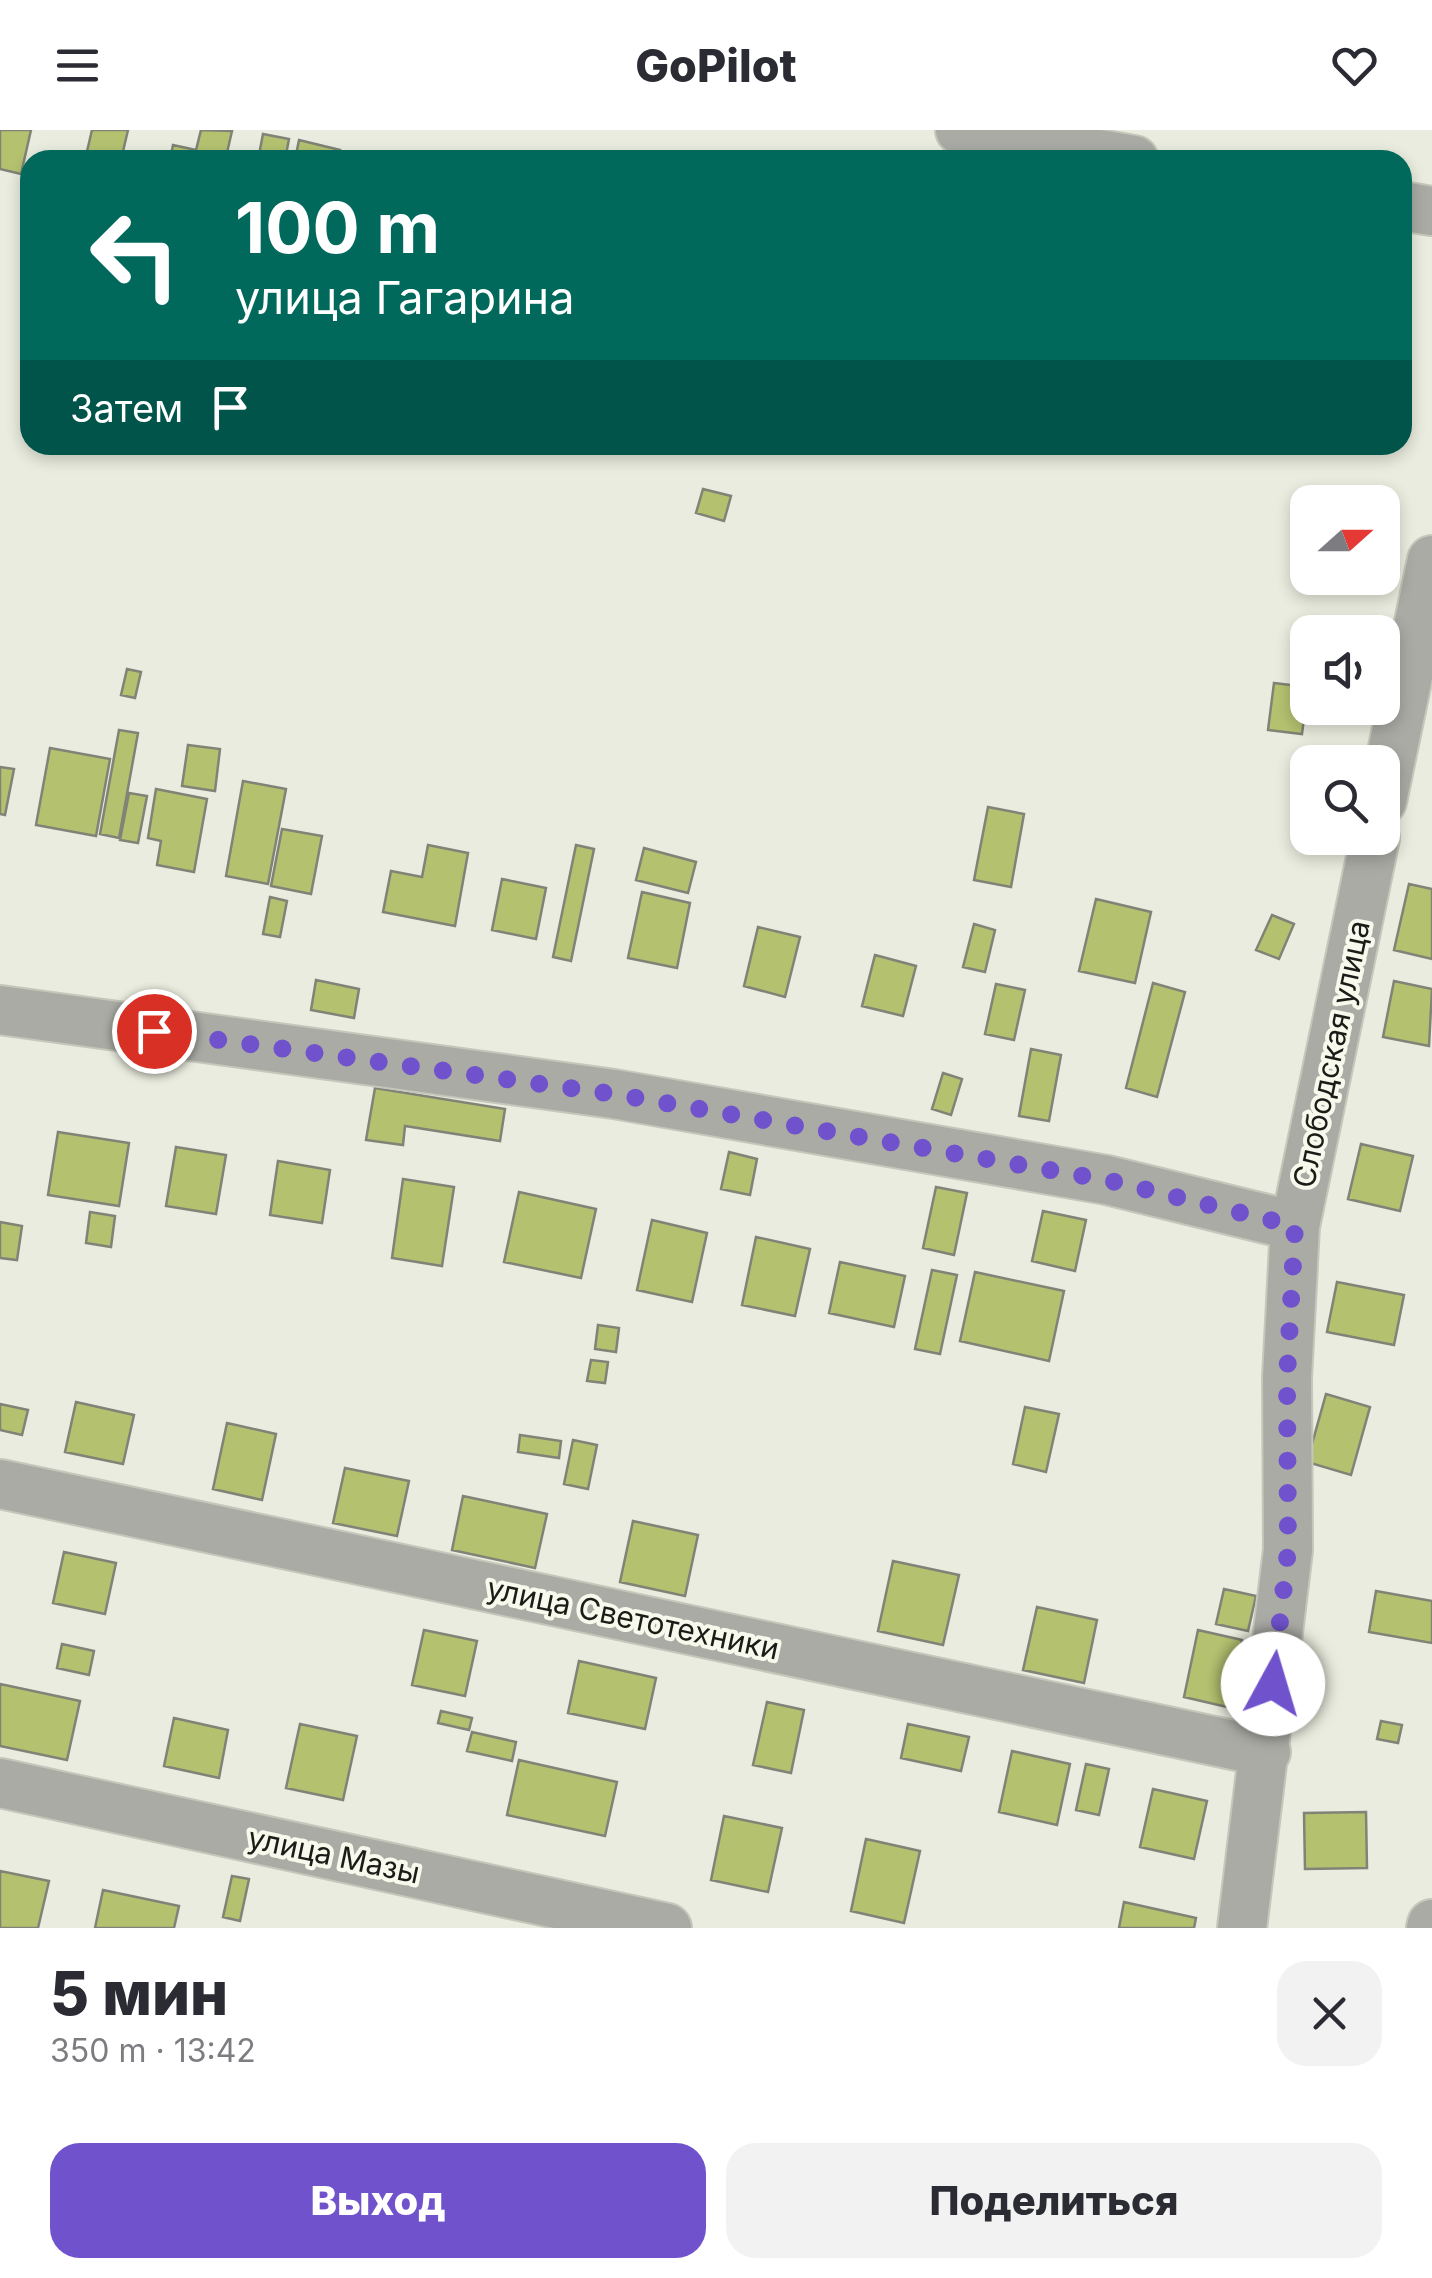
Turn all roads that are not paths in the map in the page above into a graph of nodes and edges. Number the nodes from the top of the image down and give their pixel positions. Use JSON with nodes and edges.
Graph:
{"nodes":[{"id":1,"x":960,"y":130,"type":"edge"},
{"id":2,"x":1076,"y":150,"type":"edge"},
{"id":3,"x":1432,"y":560,"type":"edge"},
{"id":4,"x":1394,"y":745,"type":"edge"},
{"id":5,"x":1371,"y":855,"type":"edge"},
{"id":6,"x":0,"y":1010,"type":"edge"},
{"id":7,"x":1295,"y":1226,"type":"junction"},
{"id":8,"x":0,"y":1484,"type":"edge"},
{"id":9,"x":1266,"y":1752,"type":"junction"},
{"id":10,"x":0,"y":1783,"type":"edge"},
{"id":11,"x":667,"y":1928,"type":"edge"},
{"id":12,"x":1242,"y":1928,"type":"edge"}],
"edges":[{"from":1,"to":2,"type":"street"},
{"from":3,"to":4,"type":"street"},
{"from":5,"to":7,"type":"street","name":"Слободская улица"},
{"from":6,"to":7,"type":"street"},
{"from":7,"to":9,"type":"street","name":"Слободская улица"},
{"from":8,"to":9,"type":"street","name":"улица Светотехники"},
{"from":9,"to":12,"type":"street","name":"Слободская улица"},
{"from":10,"to":11,"type":"street","name":"улица Мазы"}]}
